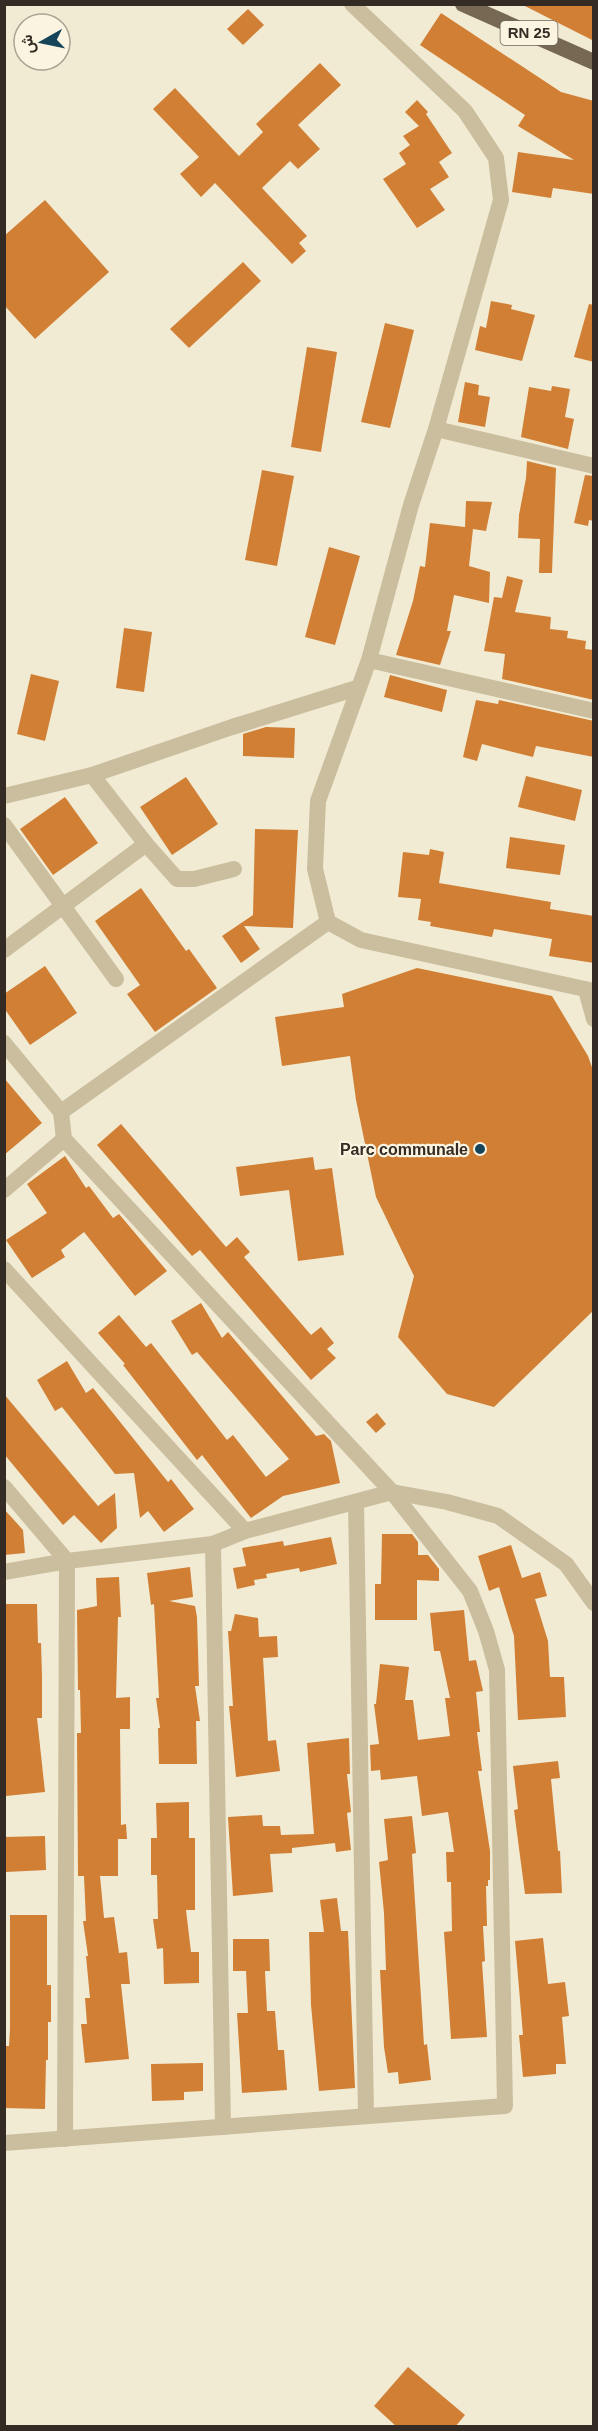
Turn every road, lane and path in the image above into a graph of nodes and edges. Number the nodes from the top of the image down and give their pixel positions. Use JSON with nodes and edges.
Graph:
{"nodes":[{"id":1,"x":352,"y":4,"type":"edge"},
{"id":2,"x":464,"y":4,"type":"edge"},
{"id":3,"x":594,"y":62,"type":"edge"},
{"id":4,"x":436,"y":429,"type":"junction"},
{"id":5,"x":594,"y":466,"type":"edge"},
{"id":6,"x":369,"y":660,"type":"junction"},
{"id":7,"x":357,"y":688,"type":"junction"},
{"id":8,"x":594,"y":711,"type":"edge"},
{"id":9,"x":92,"y":775,"type":"junction"},
{"id":10,"x":4,"y":796,"type":"edge"},
{"id":11,"x":4,"y":825,"type":"edge"},
{"id":12,"x":146,"y":844,"type":"junction"},
{"id":13,"x":234,"y":869,"type":"dead end"},
{"id":14,"x":64,"y":906,"type":"junction"},
{"id":15,"x":328,"y":922,"type":"junction"},
{"id":16,"x":4,"y":950,"type":"edge"},
{"id":17,"x":116,"y":979,"type":"dead end"},
{"id":18,"x":590,"y":990,"type":"edge"},
{"id":19,"x":594,"y":1019,"type":"edge"},
{"id":20,"x":4,"y":1043,"type":"edge"},
{"id":21,"x":61,"y":1112,"type":"junction"},
{"id":22,"x":64,"y":1139,"type":"junction"},
{"id":23,"x":4,"y":1190,"type":"edge"},
{"id":24,"x":4,"y":1269,"type":"edge"},
{"id":25,"x":4,"y":1487,"type":"edge"},
{"id":26,"x":392,"y":1492,"type":"junction"},
{"id":27,"x":356,"y":1502,"type":"junction"},
{"id":28,"x":244,"y":1531,"type":"junction"},
{"id":29,"x":213,"y":1544,"type":"junction"},
{"id":30,"x":67,"y":1561,"type":"junction"},
{"id":31,"x":4,"y":1572,"type":"edge"},
{"id":32,"x":594,"y":1603,"type":"edge"},
{"id":33,"x":366,"y":2116,"type":"junction"},
{"id":34,"x":223,"y":2127,"type":"junction"},
{"id":35,"x":65,"y":2139,"type":"junction"},
{"id":36,"x":4,"y":2143,"type":"edge"}],
"edges":[{"from":1,"to":4,"type":"street"},
{"from":2,"to":3,"type":"main road","number":"RN 25"},
{"from":4,"to":5,"type":"street"},
{"from":4,"to":6,"type":"street"},
{"from":6,"to":7,"type":"street"},
{"from":6,"to":8,"type":"street"},
{"from":7,"to":9,"type":"street"},
{"from":7,"to":15,"type":"street"},
{"from":9,"to":10,"type":"street"},
{"from":9,"to":12,"type":"street"},
{"from":11,"to":14,"type":"street"},
{"from":12,"to":13,"type":"street"},
{"from":12,"to":14,"type":"street"},
{"from":14,"to":16,"type":"street"},
{"from":14,"to":17,"type":"street"},
{"from":15,"to":18,"type":"street"},
{"from":15,"to":21,"type":"street"},
{"from":18,"to":19,"type":"street"},
{"from":20,"to":21,"type":"street"},
{"from":21,"to":22,"type":"street"},
{"from":22,"to":23,"type":"street"},
{"from":22,"to":26,"type":"street"},
{"from":24,"to":28,"type":"street"},
{"from":25,"to":30,"type":"street"},
{"from":26,"to":27,"type":"street"},
{"from":26,"to":32,"type":"street"},
{"from":26,"to":33,"type":"street"},
{"from":27,"to":28,"type":"street"},
{"from":27,"to":33,"type":"street"},
{"from":28,"to":29,"type":"street"},
{"from":29,"to":30,"type":"street"},
{"from":29,"to":34,"type":"street"},
{"from":30,"to":31,"type":"street"},
{"from":30,"to":35,"type":"street"},
{"from":33,"to":34,"type":"street"},
{"from":34,"to":35,"type":"street"},
{"from":35,"to":36,"type":"street"}]}
